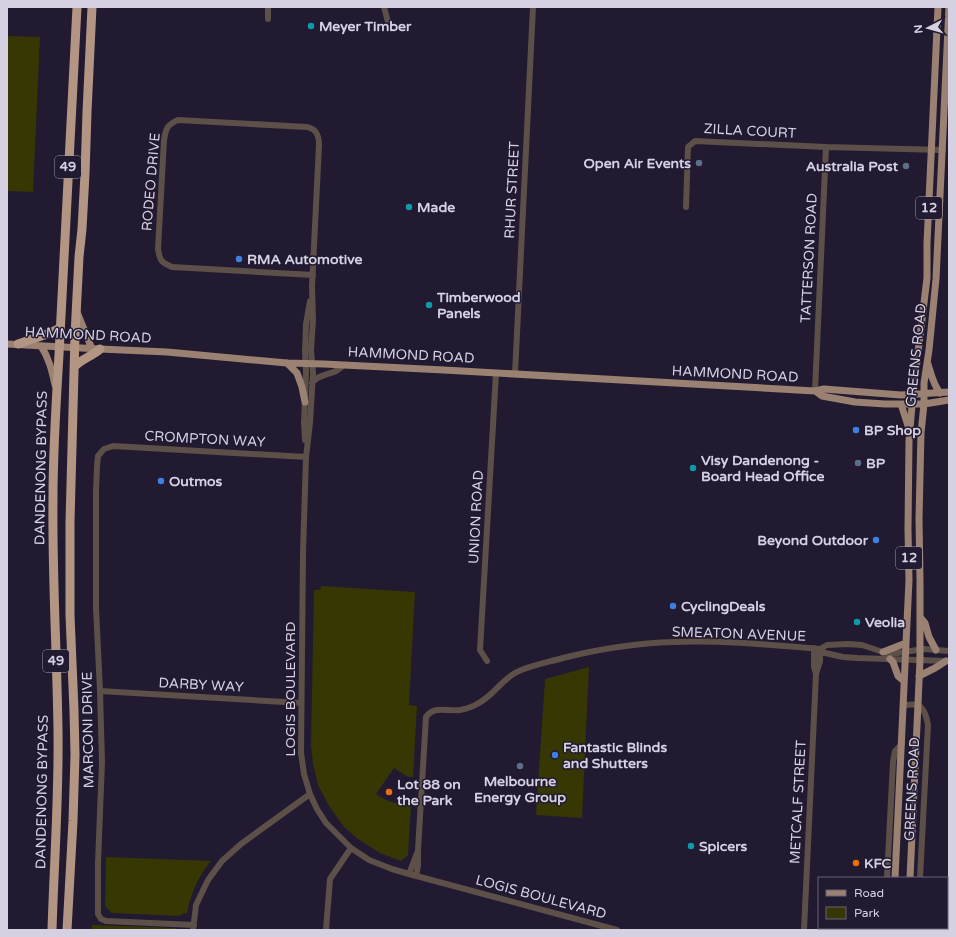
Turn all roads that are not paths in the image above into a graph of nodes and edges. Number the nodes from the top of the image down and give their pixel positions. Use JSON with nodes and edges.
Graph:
{"nodes":[{"id":1,"x":77,"y":7,"type":"edge"},
{"id":2,"x":92,"y":7,"type":"edge"},
{"id":3,"x":268,"y":7,"type":"edge"},
{"id":4,"x":384,"y":7,"type":"edge"},
{"id":5,"x":533,"y":7,"type":"edge"},
{"id":6,"x":938,"y":7,"type":"edge"},
{"id":7,"x":949,"y":7,"type":"edge"},
{"id":8,"x":268,"y":20,"type":"dead end"},
{"id":9,"x":388,"y":22,"type":"dead end"},
{"id":10,"x":826,"y":147,"type":"junction"},
{"id":11,"x":931,"y":150,"type":"junction"},
{"id":12,"x":943,"y":150,"type":"junction"},
{"id":13,"x":686,"y":207,"type":"dead end"},
{"id":14,"x":927,"y":267,"type":"junction"},
{"id":15,"x":937,"y":267,"type":"junction"},
{"id":16,"x":313,"y":275,"type":"junction"},
{"id":17,"x":77,"y":312,"type":"junction"},
{"id":18,"x":60,"y":328,"type":"junction"},
{"id":19,"x":7,"y":344,"type":"edge"},
{"id":20,"x":18,"y":344,"type":"junction"},
{"id":21,"x":41,"y":346,"type":"junction"},
{"id":22,"x":59,"y":347,"type":"junction"},
{"id":23,"x":75,"y":348,"type":"junction"},
{"id":24,"x":96,"y":349,"type":"junction"},
{"id":25,"x":928,"y":361,"type":"junction"},
{"id":26,"x":287,"y":363,"type":"junction"},
{"id":27,"x":309,"y":363,"type":"junction"},
{"id":28,"x":344,"y":365,"type":"junction"},
{"id":29,"x":75,"y":366,"type":"junction"},
{"id":30,"x":496,"y":373,"type":"junction"},
{"id":31,"x":515,"y":374,"type":"junction"},
{"id":32,"x":312,"y":383,"type":"junction"},
{"id":33,"x":56,"y":392,"type":"junction"},
{"id":34,"x":815,"y":392,"type":"junction"},
{"id":35,"x":949,"y":392,"type":"edge"},
{"id":36,"x":940,"y":393,"type":"junction"},
{"id":37,"x":913,"y":394,"type":"junction"},
{"id":38,"x":924,"y":394,"type":"junction"},
{"id":39,"x":949,"y":400,"type":"edge"},
{"id":40,"x":305,"y":402,"type":"junction"},
{"id":41,"x":900,"y":404,"type":"junction"},
{"id":42,"x":912,"y":404,"type":"junction"},
{"id":43,"x":924,"y":404,"type":"junction"},
{"id":44,"x":910,"y":432,"type":"junction"},
{"id":45,"x":104,"y":450,"type":"joint"},
{"id":46,"x":306,"y":454,"type":"junction"},
{"id":47,"x":920,"y":617,"type":"junction"},
{"id":48,"x":906,"y":642,"type":"junction"},
{"id":49,"x":817,"y":649,"type":"junction"},
{"id":50,"x":920,"y":650,"type":"junction"},
{"id":51,"x":936,"y":650,"type":"junction"},
{"id":52,"x":949,"y":650,"type":"edge"},
{"id":53,"x":883,"y":652,"type":"junction"},
{"id":54,"x":906,"y":656,"type":"junction"},
{"id":55,"x":890,"y":659,"type":"junction"},
{"id":56,"x":920,"y":660,"type":"junction"},
{"id":57,"x":486,"y":661,"type":"dead end"},
{"id":58,"x":948,"y":661,"type":"edge"},
{"id":59,"x":919,"y":676,"type":"junction"},
{"id":60,"x":904,"y":681,"type":"junction"},
{"id":61,"x":100,"y":691,"type":"junction"},
{"id":62,"x":301,"y":702,"type":"junction"},
{"id":63,"x":904,"y":705,"type":"junction"},
{"id":64,"x":918,"y":705,"type":"junction"},
{"id":65,"x":902,"y":744,"type":"junction"},
{"id":66,"x":310,"y":794,"type":"junction"},
{"id":67,"x":351,"y":848,"type":"junction"},
{"id":68,"x":413,"y":875,"type":"junction"},
{"id":69,"x":887,"y":877,"type":"edge"},
{"id":70,"x":895,"y":877,"type":"edge"},
{"id":71,"x":910,"y":877,"type":"edge"},
{"id":72,"x":920,"y":877,"type":"edge"},
{"id":73,"x":592,"y":927,"type":"edge"},
{"id":74,"x":193,"y":928,"type":"edge"},
{"id":75,"x":603,"y":928,"type":"edge"},
{"id":76,"x":52,"y":930,"type":"edge"},
{"id":77,"x":67,"y":930,"type":"edge"},
{"id":78,"x":326,"y":930,"type":"edge"},
{"id":79,"x":618,"y":930,"type":"edge"},
{"id":80,"x":804,"y":930,"type":"edge"}],
"edges":[{"from":1,"to":18,"type":"highway","name":"DANDENONG BYPASS","number":"49"},
{"from":2,"to":17,"type":"highway","number":"49"},
{"from":3,"to":8,"type":"street"},
{"from":4,"to":9,"type":"street"},
{"from":5,"to":31,"type":"street","name":"RHUR STREET"},
{"from":6,"to":11,"type":"main road","name":"GREENS ROAD","number":"12"},
{"from":7,"to":12,"type":"main road","name":"GREENS ROAD","number":"12"},
{"from":10,"to":11,"type":"street"},
{"from":10,"to":13,"type":"street","name":"ZILLA COURT"},
{"from":10,"to":34,"type":"street","name":"TATTERSON ROAD"},
{"from":11,"to":12,"type":"street"},
{"from":11,"to":14,"type":"main road","name":"GREENS ROAD","number":"12"},
{"from":12,"to":15,"type":"main road","name":"GREENS ROAD","number":"12"},
{"from":14,"to":15,"type":"main road"},
{"from":14,"to":37,"type":"main road","name":"GREENS ROAD","number":"12"},
{"from":15,"to":25,"type":"main road","name":"GREENS ROAD","number":"12"},
{"from":16,"to":16,"type":"street","name":"RODEO DRIVE"},
{"from":16,"to":27,"type":"street","name":"RODEO DRIVE"},
{"from":17,"to":23,"type":"highway","number":"49"},
{"from":17,"to":24,"type":"main road"},
{"from":18,"to":20,"type":"highway"},
{"from":18,"to":22,"type":"highway","name":"DANDENONG BYPASS","number":"49"},
{"from":19,"to":20,"type":"main road","name":"HAMMOND ROAD"},
{"from":20,"to":21,"type":"main road","name":"HAMMOND ROAD"},
{"from":21,"to":22,"type":"main road","name":"HAMMOND ROAD"},
{"from":21,"to":33,"type":"main road"},
{"from":22,"to":23,"type":"main road","name":"HAMMOND ROAD"},
{"from":22,"to":33,"type":"highway","name":"DANDENONG BYPASS","number":"49"},
{"from":23,"to":24,"type":"main road","name":"HAMMOND ROAD"},
{"from":23,"to":29,"type":"highway","number":"49"},
{"from":24,"to":26,"type":"main road","name":"HAMMOND ROAD"},
{"from":24,"to":29,"type":"highway"},
{"from":25,"to":36,"type":"main road"},
{"from":25,"to":38,"type":"main road","name":"GREENS ROAD","number":"12"},
{"from":26,"to":27,"type":"main road","name":"HAMMOND ROAD"},
{"from":26,"to":40,"type":"main road"},
{"from":27,"to":28,"type":"main road","name":"HAMMOND ROAD"},
{"from":27,"to":32,"type":"street","name":"LOGIS BOULEVARD"},
{"from":27,"to":40,"type":"street","name":"LOGIS BOULEVARD"},
{"from":28,"to":30,"type":"main road","name":"HAMMOND ROAD"},
{"from":28,"to":32,"type":"street"},
{"from":29,"to":77,"type":"highway","number":"49"},
{"from":30,"to":31,"type":"main road","name":"HAMMOND ROAD"},
{"from":30,"to":57,"type":"street","name":"UNION ROAD"},
{"from":31,"to":34,"type":"main road","name":"HAMMOND ROAD"},
{"from":32,"to":46,"type":"street","name":"LOGIS BOULEVARD"},
{"from":33,"to":76,"type":"highway","name":"DANDENONG BYPASS","number":"49"},
{"from":34,"to":37,"type":"main road","name":"HAMMOND ROAD"},
{"from":34,"to":41,"type":"main road","name":"HAMMOND ROAD"},
{"from":35,"to":36,"type":"main road","name":"HAMMOND ROAD"},
{"from":36,"to":38,"type":"main road","name":"HAMMOND ROAD"},
{"from":37,"to":38,"type":"main road","name":"HAMMOND ROAD"},
{"from":37,"to":42,"type":"main road","name":"GREENS ROAD","number":"12"},
{"from":38,"to":43,"type":"main road","name":"GREENS ROAD","number":"12"},
{"from":39,"to":43,"type":"main road","name":"HAMMOND ROAD"},
{"from":40,"to":46,"type":"street","name":"LOGIS BOULEVARD"},
{"from":41,"to":42,"type":"main road","name":"HAMMOND ROAD"},
{"from":41,"to":44,"type":"main road"},
{"from":42,"to":43,"type":"main road","name":"HAMMOND ROAD"},
{"from":42,"to":44,"type":"main road","name":"GREENS ROAD","number":"12"},
{"from":43,"to":47,"type":"main road","name":"GREENS ROAD","number":"12"},
{"from":44,"to":48,"type":"main road","name":"GREENS ROAD","number":"12"},
{"from":45,"to":46,"type":"street","name":"CROMPTON WAY"},
{"from":45,"to":61,"type":"street","name":"MARCONI DRIVE"},
{"from":46,"to":62,"type":"street","name":"LOGIS BOULEVARD"},
{"from":47,"to":50,"type":"main road","name":"GREENS ROAD","number":"12"},
{"from":47,"to":51,"type":"main road"},
{"from":48,"to":53,"type":"main road"},
{"from":48,"to":54,"type":"main road","name":"GREENS ROAD","number":"12"},
{"from":49,"to":53,"type":"street","name":"SMEATON AVENUE"},
{"from":49,"to":55,"type":"street","name":"SMEATON AVENUE"},
{"from":49,"to":68,"type":"street","name":"SMEATON AVENUE"},
{"from":49,"to":80,"type":"street","name":"METCALF STREET"},
{"from":50,"to":51,"type":"street"},
{"from":50,"to":54,"type":"street"},
{"from":50,"to":56,"type":"main road","name":"GREENS ROAD","number":"12"},
{"from":51,"to":52,"type":"street"},
{"from":53,"to":54,"type":"street","name":"SMEATON AVENUE"},
{"from":54,"to":55,"type":"street","name":"SMEATON AVENUE"},
{"from":54,"to":56,"type":"street"},
{"from":54,"to":60,"type":"main road","name":"GREENS ROAD","number":"12"},
{"from":55,"to":60,"type":"main road"},
{"from":56,"to":58,"type":"street"},
{"from":56,"to":59,"type":"main road","name":"GREENS ROAD","number":"12"},
{"from":58,"to":59,"type":"main road"},
{"from":59,"to":64,"type":"main road","name":"GREENS ROAD","number":"12"},
{"from":60,"to":63,"type":"main road","name":"GREENS ROAD","number":"12"},
{"from":61,"to":62,"type":"street","name":"DARBY WAY"},
{"from":61,"to":74,"type":"street","name":"MARCONI DRIVE"},
{"from":62,"to":66,"type":"street","name":"LOGIS BOULEVARD"},
{"from":63,"to":64,"type":"street"},
{"from":63,"to":65,"type":"main road","name":"GREENS ROAD","number":"12"},
{"from":64,"to":71,"type":"main road","name":"GREENS ROAD","number":"12"},
{"from":64,"to":72,"type":"street","name":"GREENS ROAD"},
{"from":65,"to":69,"type":"street","name":"GREENS ROAD"},
{"from":65,"to":70,"type":"main road","name":"GREENS ROAD","number":"12"},
{"from":66,"to":67,"type":"street","name":"LOGIS BOULEVARD"},
{"from":66,"to":74,"type":"street"},
{"from":67,"to":68,"type":"street","name":"LOGIS BOULEVARD"},
{"from":67,"to":78,"type":"street"},
{"from":68,"to":73,"type":"street","name":"LOGIS BOULEVARD"},
{"from":73,"to":75,"type":"street","name":"LOGIS BOULEVARD"},
{"from":75,"to":79,"type":"street","name":"LOGIS BOULEVARD"}]}
